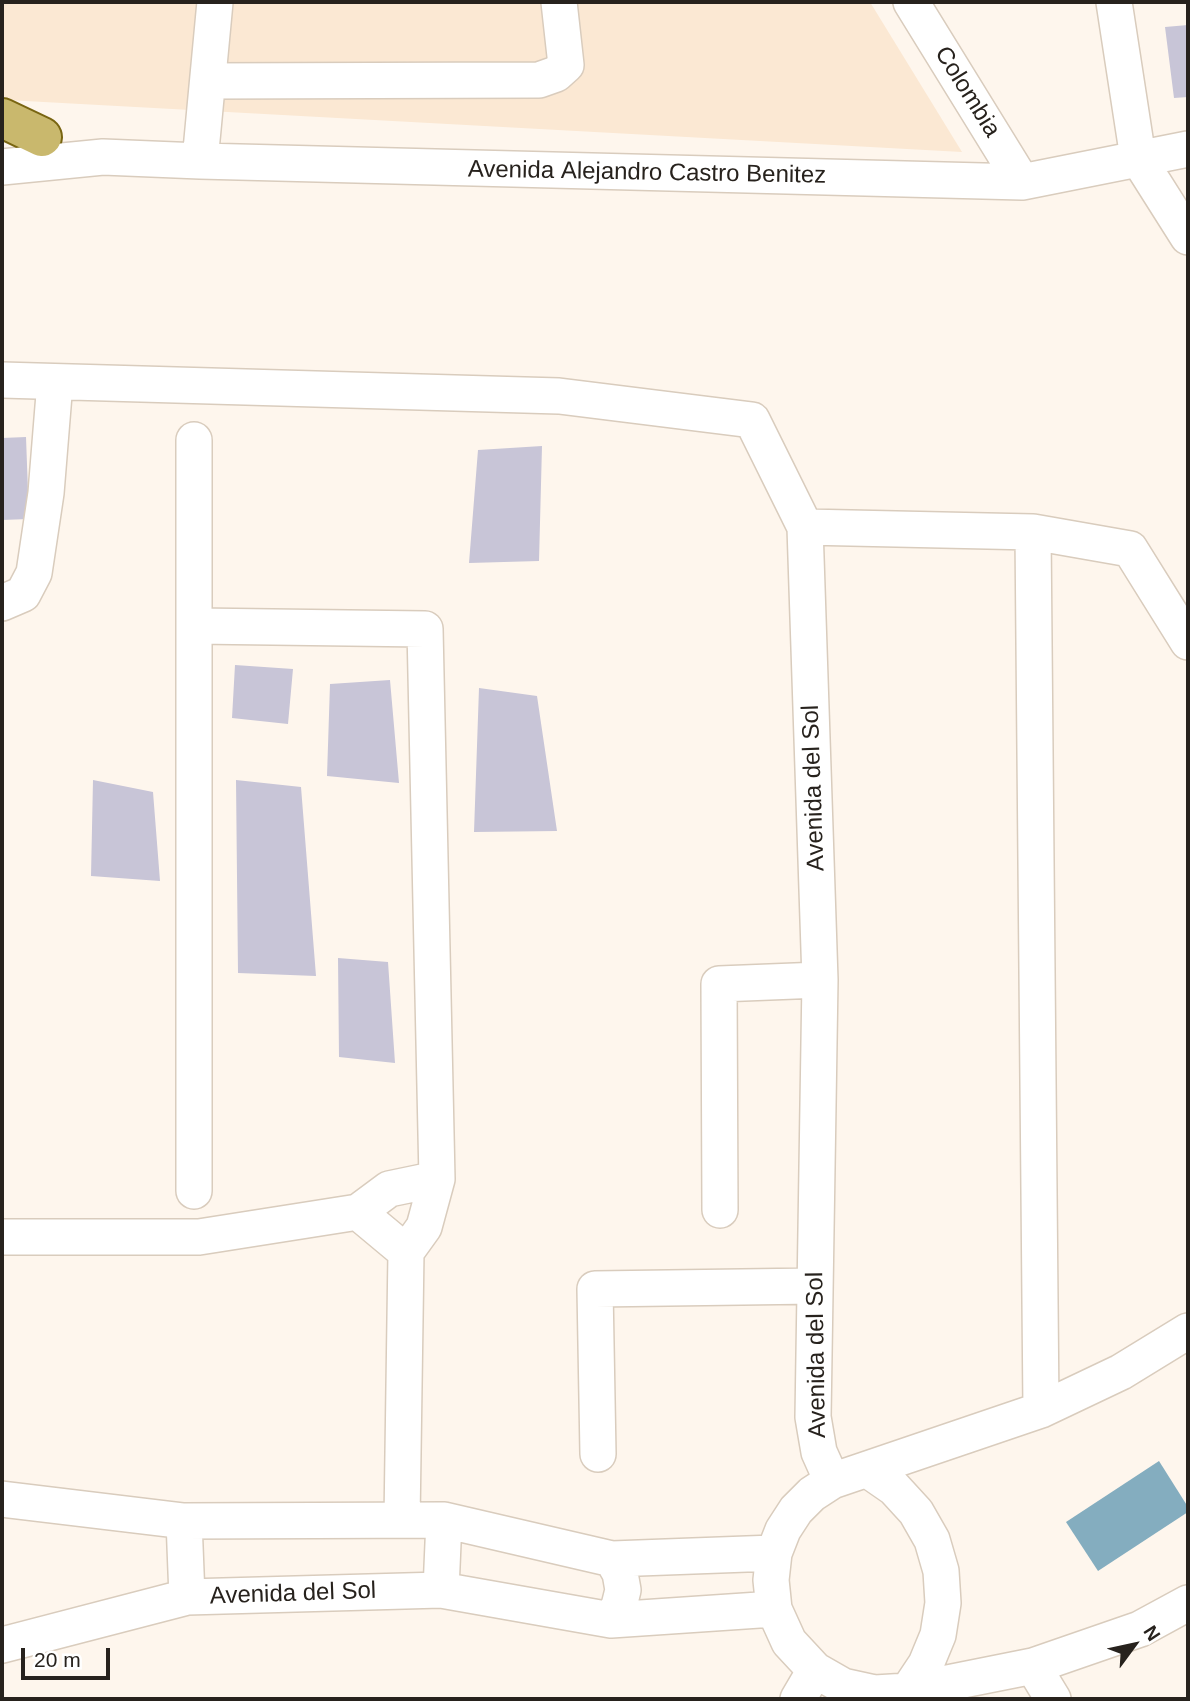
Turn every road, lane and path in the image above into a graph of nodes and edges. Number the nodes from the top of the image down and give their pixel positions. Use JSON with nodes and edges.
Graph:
{"nodes":[{"id":1,"x":215,"y":2,"type":"edge"},
{"id":2,"x":559,"y":2,"type":"edge"},
{"id":3,"x":911,"y":2,"type":"edge"},
{"id":4,"x":1114,"y":2,"type":"edge"},
{"id":5,"x":208,"y":81,"type":"junction"},
{"id":6,"x":2,"y":118,"type":"edge"},
{"id":7,"x":2,"y":129,"type":"edge"},
{"id":8,"x":43,"y":137,"type":"junction"},
{"id":9,"x":1188,"y":149,"type":"edge"},
{"id":10,"x":103,"y":157,"type":"junction"},
{"id":11,"x":1138,"y":158,"type":"junction"},
{"id":12,"x":200,"y":161,"type":"junction"},
{"id":13,"x":2,"y":167,"type":"edge"},
{"id":14,"x":1022,"y":183,"type":"junction"},
{"id":15,"x":1188,"y":237,"type":"edge"},
{"id":16,"x":2,"y":380,"type":"edge"},
{"id":17,"x":55,"y":382,"type":"junction"},
{"id":18,"x":194,"y":440,"type":"dead end"},
{"id":19,"x":805,"y":527,"type":"junction"},
{"id":20,"x":1033,"y":532,"type":"junction"},
{"id":21,"x":2,"y":603,"type":"edge"},
{"id":22,"x":195,"y":626,"type":"junction"},
{"id":23,"x":1188,"y":642,"type":"edge"},
{"id":24,"x":820,"y":980,"type":"junction"},
{"id":25,"x":437,"y":1179,"type":"junction"},
{"id":26,"x":194,"y":1191,"type":"dead end"},
{"id":27,"x":720,"y":1210,"type":"dead end"},
{"id":28,"x":358,"y":1212,"type":"junction"},
{"id":29,"x":2,"y":1237,"type":"edge"},
{"id":30,"x":406,"y":1252,"type":"junction"},
{"id":31,"x":815,"y":1286,"type":"junction"},
{"id":32,"x":1188,"y":1331,"type":"edge"},
{"id":33,"x":1041,"y":1410,"type":"junction"},
{"id":34,"x":598,"y":1454,"type":"dead end"},
{"id":35,"x":868,"y":1470,"type":"junction"},
{"id":36,"x":832,"y":1481,"type":"junction"},
{"id":37,"x":2,"y":1499,"type":"edge"},
{"id":38,"x":402,"y":1520,"type":"junction"},
{"id":39,"x":444,"y":1520,"type":"junction"},
{"id":40,"x":184,"y":1521,"type":"junction"},
{"id":41,"x":774,"y":1553,"type":"junction"},
{"id":42,"x":612,"y":1559,"type":"junction"},
{"id":43,"x":441,"y":1590,"type":"junction"},
{"id":44,"x":187,"y":1597,"type":"junction"},
{"id":45,"x":1188,"y":1603,"type":"edge"},
{"id":46,"x":774,"y":1609,"type":"junction"},
{"id":47,"x":611,"y":1620,"type":"junction"},
{"id":48,"x":2,"y":1645,"type":"edge"},
{"id":49,"x":1033,"y":1666,"type":"junction"},
{"id":50,"x":806,"y":1684,"type":"edge"},
{"id":51,"x":908,"y":1691,"type":"junction"},
{"id":52,"x":1053,"y":1699,"type":"edge"}],
"edges":[{"from":1,"to":5,"type":"street"},
{"from":2,"to":5,"type":"street"},
{"from":3,"to":14,"type":"street","name":"Colombia"},
{"from":4,"to":11,"type":"street"},
{"from":5,"to":12,"type":"street"},
{"from":6,"to":8,"type":"main road"},
{"from":7,"to":8,"type":"street","name":"Avenida Alejandro Castro Benitez"},
{"from":8,"to":10,"type":"street","name":"Avenida Alejandro Castro Benitez"},
{"from":9,"to":11,"type":"street","name":"Avenida Alejandro Castro Benitez"},
{"from":10,"to":12,"type":"street","name":"Avenida Alejandro Castro Benitez"},
{"from":10,"to":13,"type":"street","name":"Avenida Alejandro Castro Benitez"},
{"from":11,"to":14,"type":"street","name":"Avenida Alejandro Castro Benitez"},
{"from":11,"to":15,"type":"street"},
{"from":12,"to":14,"type":"street","name":"Avenida Alejandro Castro Benitez"},
{"from":16,"to":17,"type":"street"},
{"from":17,"to":19,"type":"street"},
{"from":17,"to":21,"type":"street"},
{"from":18,"to":22,"type":"street"},
{"from":19,"to":20,"type":"street"},
{"from":19,"to":24,"type":"street","name":"Avenida del Sol"},
{"from":20,"to":23,"type":"street"},
{"from":20,"to":33,"type":"street"},
{"from":22,"to":25,"type":"street"},
{"from":22,"to":26,"type":"street"},
{"from":24,"to":27,"type":"street"},
{"from":24,"to":31,"type":"street","name":"Avenida del Sol"},
{"from":25,"to":28,"type":"street"},
{"from":25,"to":30,"type":"street"},
{"from":28,"to":29,"type":"street"},
{"from":28,"to":30,"type":"street"},
{"from":30,"to":38,"type":"street"},
{"from":31,"to":34,"type":"street"},
{"from":31,"to":36,"type":"street","name":"Avenida del Sol"},
{"from":32,"to":33,"type":"street"},
{"from":33,"to":35,"type":"street"},
{"from":35,"to":36,"type":"street"},
{"from":35,"to":51,"type":"street"},
{"from":36,"to":41,"type":"street"},
{"from":37,"to":40,"type":"street"},
{"from":38,"to":39,"type":"street"},
{"from":38,"to":40,"type":"street"},
{"from":39,"to":42,"type":"street"},
{"from":39,"to":43,"type":"street"},
{"from":40,"to":44,"type":"street","name":"Avenida del Sol"},
{"from":41,"to":42,"type":"street"},
{"from":41,"to":46,"type":"street"},
{"from":42,"to":47,"type":"street"},
{"from":43,"to":44,"type":"street","name":"Avenida del Sol"},
{"from":43,"to":47,"type":"street","name":"Avenida del Sol"},
{"from":44,"to":48,"type":"street","name":"Avenida del Sol"},
{"from":45,"to":49,"type":"street"},
{"from":46,"to":47,"type":"street","name":"Avenida del Sol"},
{"from":46,"to":50,"type":"street"},
{"from":49,"to":51,"type":"street"},
{"from":49,"to":52,"type":"street"},
{"from":50,"to":51,"type":"street"}]}
